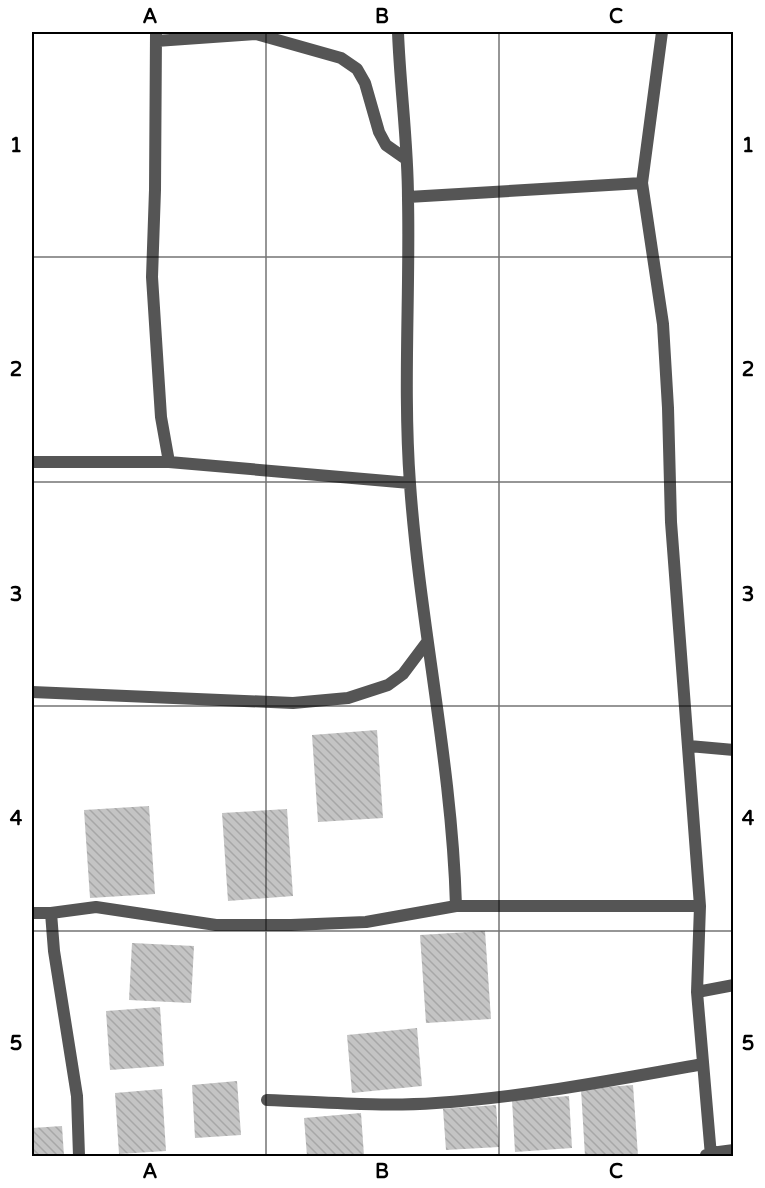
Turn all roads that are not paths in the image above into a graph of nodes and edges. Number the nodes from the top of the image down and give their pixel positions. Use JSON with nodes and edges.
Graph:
{"nodes":[{"id":1,"x":399,"y":32,"type":"edge"},
{"id":2,"x":662,"y":32,"type":"edge"},
{"id":3,"x":156,"y":36,"type":"edge"},
{"id":4,"x":406,"y":159,"type":"junction"},
{"id":5,"x":642,"y":183,"type":"junction"},
{"id":6,"x":408,"y":197,"type":"junction"},
{"id":7,"x":32,"y":462,"type":"edge"},
{"id":8,"x":169,"y":462,"type":"junction"},
{"id":9,"x":410,"y":483,"type":"junction"},
{"id":10,"x":427,"y":642,"type":"junction"},
{"id":11,"x":32,"y":692,"type":"edge"},
{"id":12,"x":689,"y":746,"type":"junction"},
{"id":13,"x":734,"y":750,"type":"edge"},
{"id":14,"x":456,"y":906,"type":"junction"},
{"id":15,"x":700,"y":906,"type":"junction"},
{"id":16,"x":32,"y":913,"type":"edge"},
{"id":17,"x":51,"y":913,"type":"junction"},
{"id":18,"x":734,"y":985,"type":"edge"},
{"id":19,"x":698,"y":992,"type":"junction"},
{"id":20,"x":703,"y":1064,"type":"junction"},
{"id":21,"x":267,"y":1100,"type":"dead end"},
{"id":22,"x":734,"y":1150,"type":"edge"},
{"id":23,"x":708,"y":1155,"type":"edge"},
{"id":24,"x":79,"y":1156,"type":"edge"}],
"edges":[{"from":1,"to":4,"type":"street"},
{"from":2,"to":5,"type":"street"},
{"from":3,"to":4,"type":"street"},
{"from":3,"to":8,"type":"street"},
{"from":4,"to":6,"type":"street"},
{"from":5,"to":6,"type":"street"},
{"from":5,"to":12,"type":"street"},
{"from":6,"to":9,"type":"street"},
{"from":7,"to":8,"type":"street"},
{"from":8,"to":9,"type":"street"},
{"from":9,"to":10,"type":"street"},
{"from":10,"to":11,"type":"street"},
{"from":10,"to":14,"type":"street"},
{"from":12,"to":13,"type":"street"},
{"from":12,"to":15,"type":"street"},
{"from":14,"to":15,"type":"street"},
{"from":14,"to":17,"type":"street"},
{"from":15,"to":19,"type":"street"},
{"from":16,"to":17,"type":"street"},
{"from":17,"to":24,"type":"street"},
{"from":18,"to":19,"type":"street"},
{"from":19,"to":20,"type":"street"},
{"from":20,"to":21,"type":"street"},
{"from":20,"to":23,"type":"street"},
{"from":22,"to":23,"type":"street"}]}
